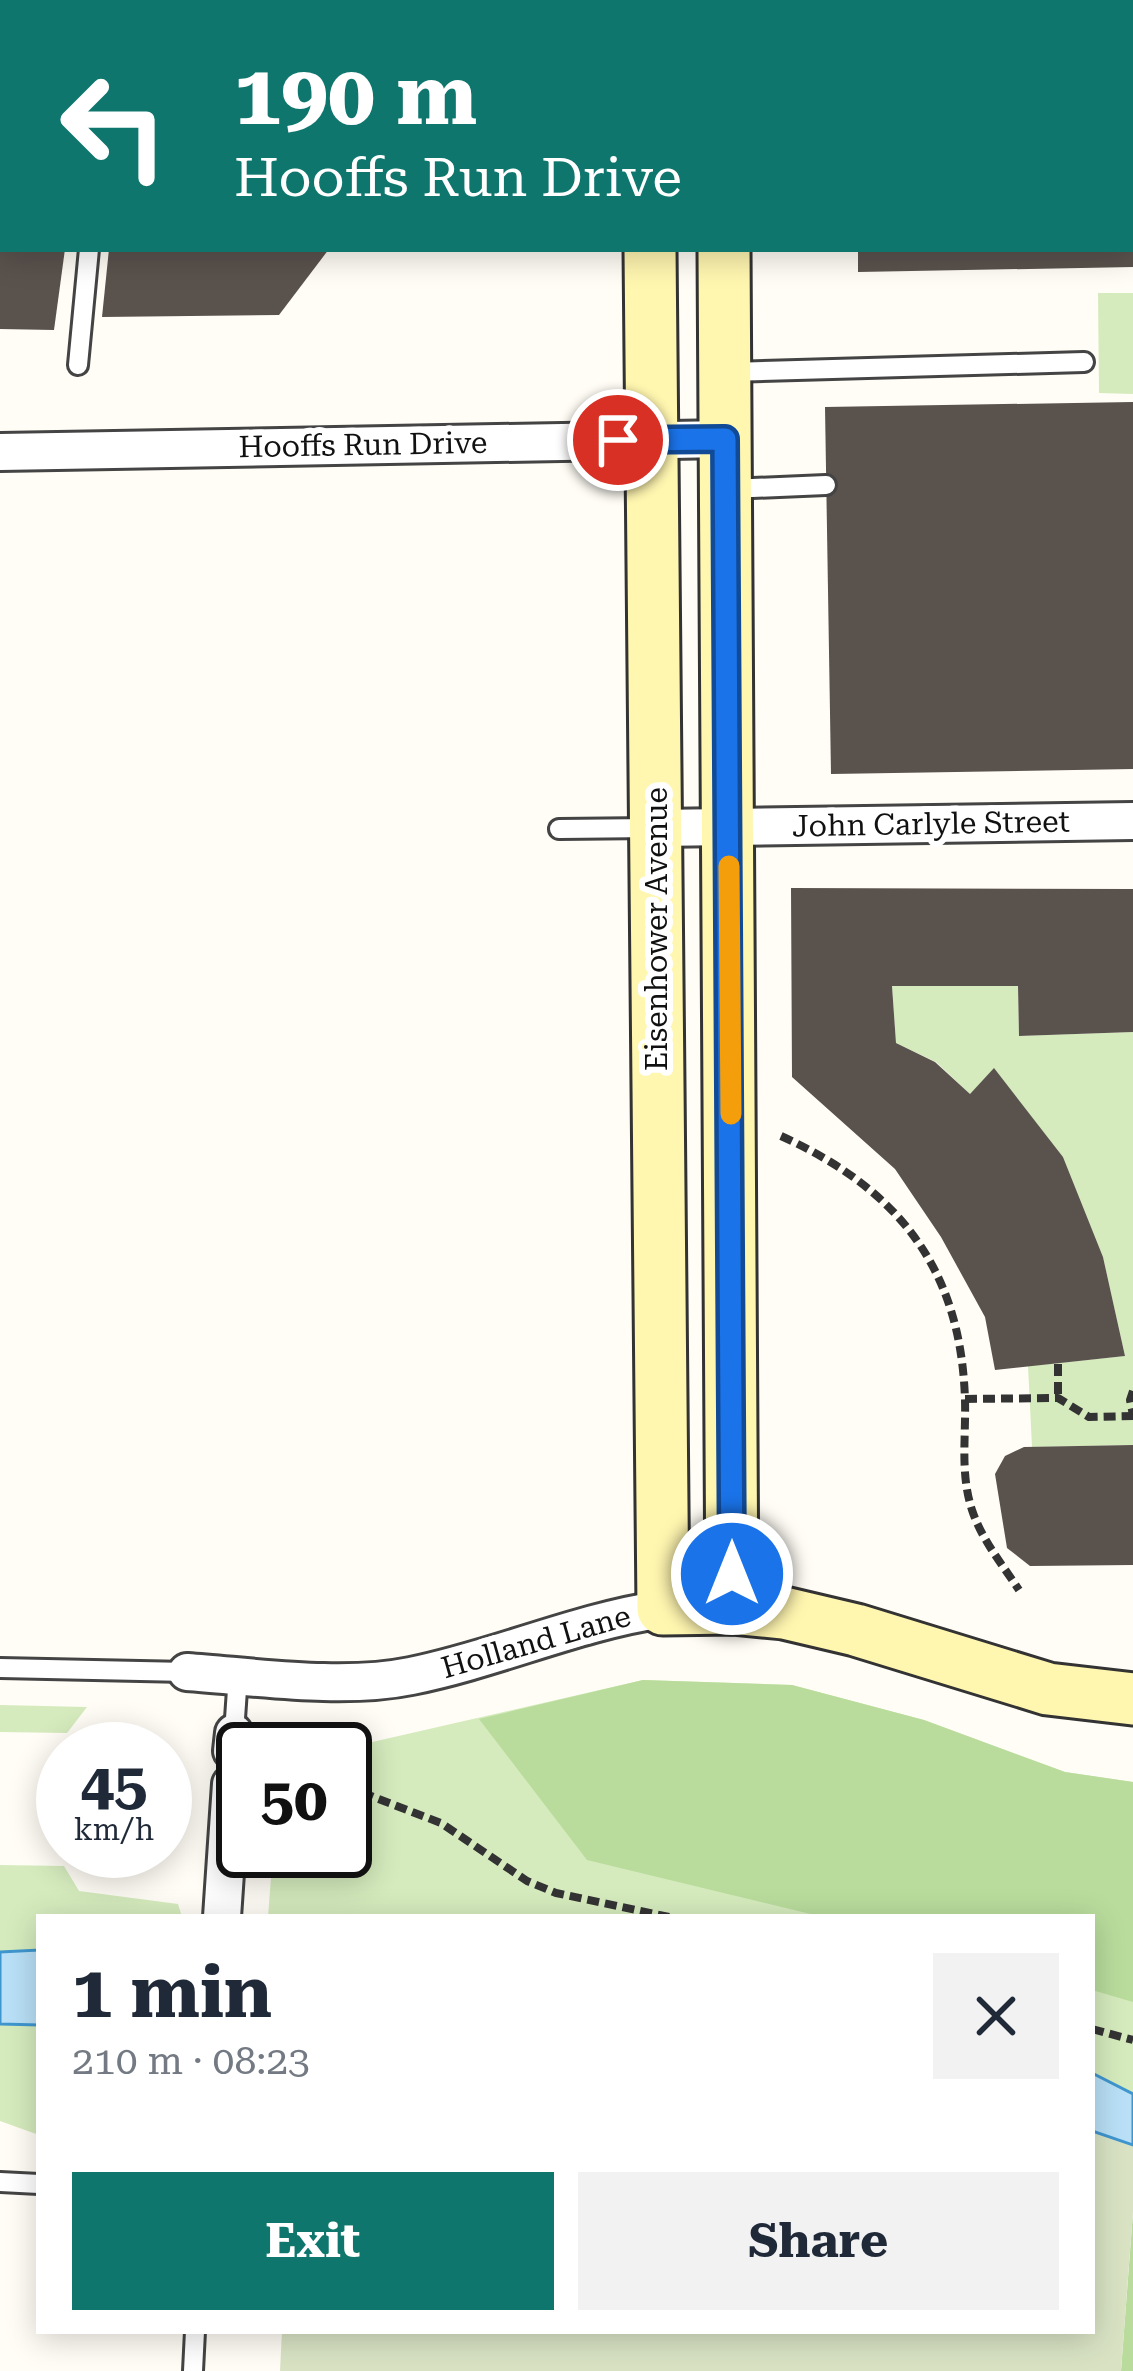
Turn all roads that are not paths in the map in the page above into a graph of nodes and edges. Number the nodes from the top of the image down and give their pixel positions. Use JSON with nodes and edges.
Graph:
{"nodes":[{"id":1,"x":89,"y":252,"type":"edge"},
{"id":2,"x":650,"y":252,"type":"edge"},
{"id":3,"x":724,"y":252,"type":"edge"},
{"id":4,"x":1084,"y":362,"type":"dead end"},
{"id":5,"x":78,"y":365,"type":"dead end"},
{"id":6,"x":725,"y":372,"type":"junction"},
{"id":7,"x":654,"y":440,"type":"junction"},
{"id":8,"x":0,"y":452,"type":"edge"},
{"id":9,"x":725,"y":464,"type":"junction"},
{"id":10,"x":826,"y":485,"type":"dead end"},
{"id":11,"x":1133,"y":821,"type":"edge"},
{"id":12,"x":729,"y":827,"type":"junction"},
{"id":13,"x":656,"y":828,"type":"junction"},
{"id":14,"x":559,"y":829,"type":"dead end"},
{"id":15,"x":732,"y":1608,"type":"junction"},
{"id":16,"x":662,"y":1609,"type":"junction"},
{"id":17,"x":0,"y":1668,"type":"edge"},
{"id":18,"x":188,"y":1672,"type":"joint"},
{"id":19,"x":238,"y":1676,"type":"junction"},
{"id":20,"x":1133,"y":1699,"type":"edge"},
{"id":21,"x":235,"y":1722,"type":"edge"},
{"id":22,"x":224,"y":1878,"type":"edge"},
{"id":23,"x":222,"y":1914,"type":"edge"},
{"id":24,"x":0,"y":2182,"type":"edge"},
{"id":25,"x":36,"y":2184,"type":"edge"},
{"id":26,"x":195,"y":2334,"type":"edge"},
{"id":27,"x":193,"y":2371,"type":"edge"}],
"edges":[{"from":1,"to":5,"type":"lane"},
{"from":2,"to":7,"type":"main road","name":"Eisenhower Avenue"},
{"from":3,"to":6,"type":"main road"},
{"from":4,"to":6,"type":"lane"},
{"from":6,"to":9,"type":"main road"},
{"from":7,"to":8,"type":"street","name":"Hooffs Run Drive"},
{"from":7,"to":9,"type":"street","name":"Hooffs Run Drive"},
{"from":7,"to":13,"type":"main road","name":"Eisenhower Avenue"},
{"from":9,"to":10,"type":"lane"},
{"from":9,"to":12,"type":"main road"},
{"from":11,"to":12,"type":"street","name":"John Carlyle Street"},
{"from":12,"to":13,"type":"street","name":"John Carlyle Street"},
{"from":12,"to":15,"type":"main road"},
{"from":13,"to":14,"type":"lane"},
{"from":13,"to":16,"type":"main road","name":"Eisenhower Avenue"},
{"from":15,"to":16,"type":"main road","name":"Holland Lane"},
{"from":15,"to":20,"type":"main road","name":"Holland Lane"},
{"from":16,"to":19,"type":"street","name":"Holland Lane"},
{"from":17,"to":18,"type":"lane","name":"Holland Lane"},
{"from":18,"to":19,"type":"street","name":"Holland Lane"},
{"from":19,"to":21,"type":"lane"},
{"from":22,"to":23,"type":"street"},
{"from":24,"to":25,"type":"lane"},
{"from":26,"to":27,"type":"lane"}]}
